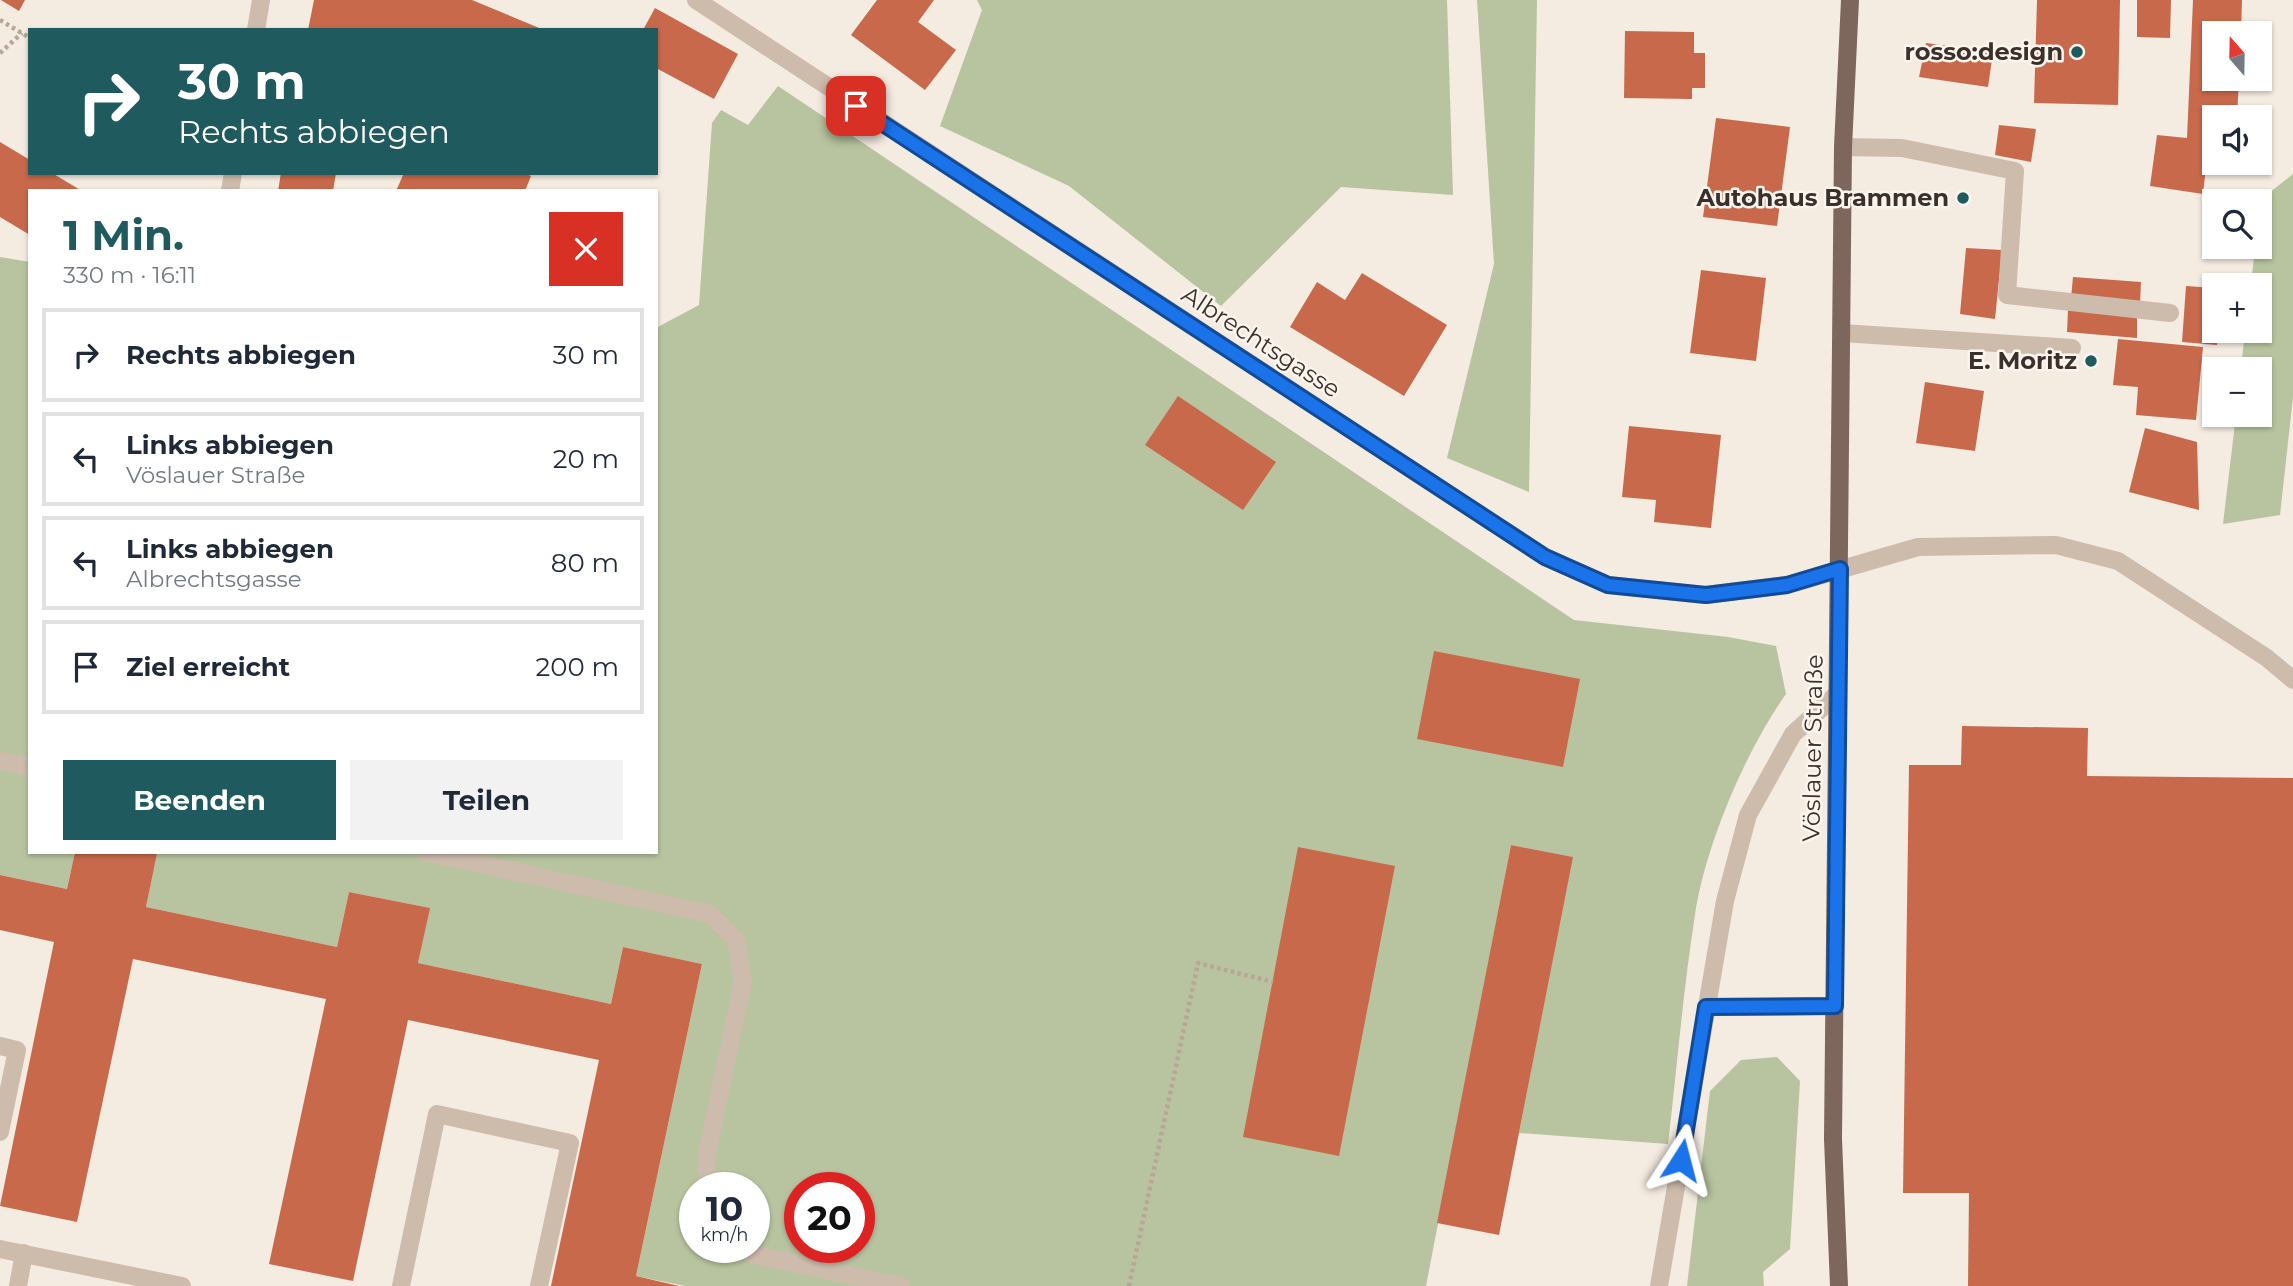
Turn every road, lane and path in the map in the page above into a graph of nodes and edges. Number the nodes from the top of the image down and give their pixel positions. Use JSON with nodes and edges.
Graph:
{"nodes":[{"id":1,"x":261,"y":0,"type":"edge"},
{"id":2,"x":696,"y":0,"type":"edge"},
{"id":3,"x":1850,"y":0,"type":"edge"},
{"id":4,"x":0,"y":20,"type":"edge"},
{"id":5,"x":256,"y":28,"type":"edge"},
{"id":6,"x":22,"y":33,"type":"junction"},
{"id":7,"x":28,"y":37,"type":"edge"},
{"id":8,"x":0,"y":53,"type":"edge"},
{"id":9,"x":1843,"y":146,"type":"junction"},
{"id":10,"x":2170,"y":313,"type":"dead end"},
{"id":11,"x":1842,"y":333,"type":"junction"},
{"id":12,"x":2072,"y":348,"type":"dead end"},
{"id":13,"x":1840,"y":569,"type":"junction"},
{"id":14,"x":2293,"y":680,"type":"edge"},
{"id":15,"x":1837,"y":694,"type":"junction"},
{"id":16,"x":0,"y":761,"type":"edge"},
{"id":17,"x":28,"y":767,"type":"edge"},
{"id":18,"x":434,"y":854,"type":"edge"},
{"id":19,"x":1273,"y":982,"type":"dead end"},
{"id":20,"x":1835,"y":1006,"type":"junction"},
{"id":21,"x":1706,"y":1007,"type":"junction"},
{"id":22,"x":0,"y":1046,"type":"edge"},
{"id":23,"x":0,"y":1132,"type":"edge"},
{"id":24,"x":707,"y":1172,"type":"edge"},
{"id":25,"x":0,"y":1249,"type":"edge"},
{"id":26,"x":24,"y":1254,"type":"junction"},
{"id":27,"x":770,"y":1258,"type":"edge"},
{"id":28,"x":18,"y":1286,"type":"edge"},
{"id":29,"x":182,"y":1286,"type":"edge"},
{"id":30,"x":401,"y":1286,"type":"edge"},
{"id":31,"x":539,"y":1286,"type":"edge"},
{"id":32,"x":901,"y":1286,"type":"edge"},
{"id":33,"x":1129,"y":1286,"type":"edge"},
{"id":34,"x":1659,"y":1286,"type":"edge"},
{"id":35,"x":1839,"y":1286,"type":"edge"}],
"edges":[{"from":1,"to":5,"type":"street"},
{"from":2,"to":13,"type":"street","name":"Albrechtsgasse"},
{"from":3,"to":9,"type":"main road","name":"Vöslauer Straße"},
{"from":4,"to":6,"type":"path"},
{"from":6,"to":7,"type":"path"},
{"from":6,"to":8,"type":"path"},
{"from":9,"to":10,"type":"street"},
{"from":9,"to":11,"type":"main road","name":"Vöslauer Straße"},
{"from":11,"to":12,"type":"street"},
{"from":11,"to":13,"type":"main road","name":"Vöslauer Straße"},
{"from":13,"to":14,"type":"street","name":"Albrechtsgasse"},
{"from":13,"to":15,"type":"main road","name":"Vöslauer Straße"},
{"from":15,"to":20,"type":"main road","name":"Vöslauer Straße"},
{"from":15,"to":21,"type":"street"},
{"from":16,"to":17,"type":"street"},
{"from":18,"to":24,"type":"street"},
{"from":19,"to":33,"type":"path"},
{"from":20,"to":21,"type":"street"},
{"from":20,"to":35,"type":"main road","name":"Vöslauer Straße"},
{"from":21,"to":34,"type":"street"},
{"from":22,"to":23,"type":"street"},
{"from":25,"to":26,"type":"street"},
{"from":26,"to":28,"type":"street"},
{"from":26,"to":29,"type":"street"},
{"from":27,"to":32,"type":"street"},
{"from":30,"to":31,"type":"street"}]}
